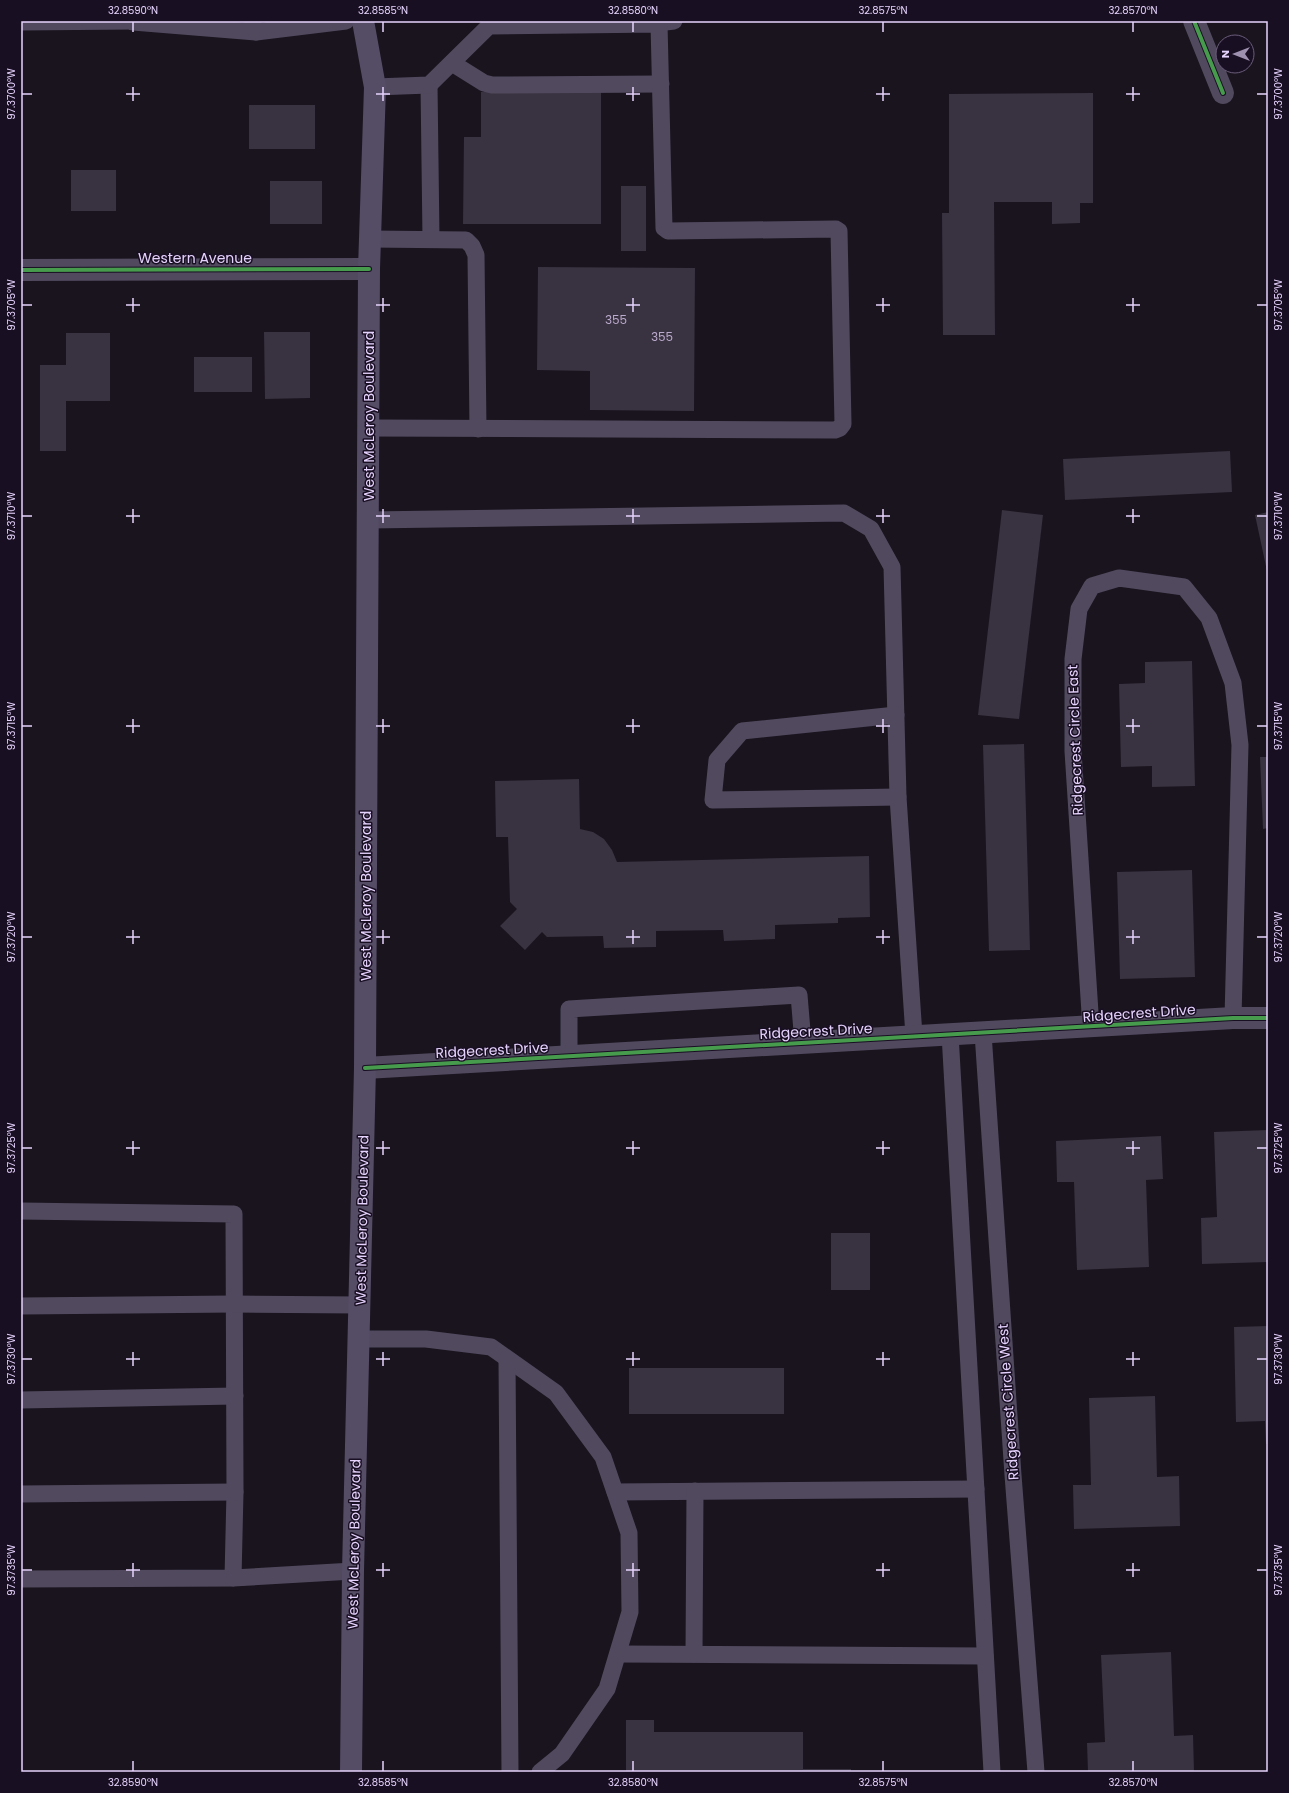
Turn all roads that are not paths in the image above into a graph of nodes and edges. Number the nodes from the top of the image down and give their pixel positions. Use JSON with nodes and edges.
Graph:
{"nodes":[{"id":1,"x":30,"y":21,"type":"edge"},
{"id":2,"x":133,"y":21,"type":"edge"},
{"id":3,"x":346,"y":21,"type":"edge"},
{"id":4,"x":363,"y":21,"type":"edge"},
{"id":5,"x":1194,"y":21,"type":"edge"},
{"id":6,"x":21,"y":22,"type":"edge"},
{"id":7,"x":626,"y":22,"type":"edge"},
{"id":8,"x":666,"y":22,"type":"edge"},
{"id":9,"x":254,"y":26,"type":"edge"},
{"id":10,"x":452,"y":63,"type":"junction"},
{"id":11,"x":662,"y":84,"type":"junction"},
{"id":12,"x":429,"y":85,"type":"junction"},
{"id":13,"x":375,"y":87,"type":"junction"},
{"id":14,"x":1223,"y":93,"type":"dead end"},
{"id":15,"x":370,"y":239,"type":"junction"},
{"id":16,"x":431,"y":239,"type":"junction"},
{"id":17,"x":369,"y":269,"type":"junction"},
{"id":18,"x":21,"y":270,"type":"edge"},
{"id":19,"x":369,"y":428,"type":"junction"},
{"id":20,"x":478,"y":429,"type":"junction"},
{"id":21,"x":369,"y":520,"type":"junction"},
{"id":22,"x":896,"y":715,"type":"junction"},
{"id":23,"x":898,"y":797,"type":"junction"},
{"id":24,"x":1233,"y":1018,"type":"junction"},
{"id":25,"x":1268,"y":1018,"type":"edge"},
{"id":26,"x":1091,"y":1028,"type":"junction"},
{"id":27,"x":983,"y":1033,"type":"junction"},
{"id":28,"x":950,"y":1034,"type":"junction"},
{"id":29,"x":914,"y":1036,"type":"junction"},
{"id":30,"x":803,"y":1043,"type":"junction"},
{"id":31,"x":569,"y":1056,"type":"junction"},
{"id":32,"x":365,"y":1068,"type":"junction"},
{"id":33,"x":21,"y":1211,"type":"edge"},
{"id":34,"x":234,"y":1304,"type":"junction"},
{"id":35,"x":360,"y":1305,"type":"junction"},
{"id":36,"x":21,"y":1306,"type":"edge"},
{"id":37,"x":359,"y":1339,"type":"junction"},
{"id":38,"x":507,"y":1359,"type":"junction"},
{"id":39,"x":235,"y":1396,"type":"junction"},
{"id":40,"x":21,"y":1400,"type":"edge"},
{"id":41,"x":976,"y":1489,"type":"junction"},
{"id":42,"x":695,"y":1491,"type":"junction"},
{"id":43,"x":235,"y":1492,"type":"junction"},
{"id":44,"x":614,"y":1492,"type":"junction"},
{"id":45,"x":21,"y":1494,"type":"edge"},
{"id":46,"x":353,"y":1571,"type":"junction"},
{"id":47,"x":233,"y":1578,"type":"junction"},
{"id":48,"x":21,"y":1579,"type":"edge"},
{"id":49,"x":618,"y":1654,"type":"junction"},
{"id":50,"x":694,"y":1654,"type":"junction"},
{"id":51,"x":985,"y":1656,"type":"junction"},
{"id":52,"x":351,"y":1772,"type":"edge"},
{"id":53,"x":510,"y":1772,"type":"edge"},
{"id":54,"x":540,"y":1772,"type":"edge"},
{"id":55,"x":992,"y":1772,"type":"edge"},
{"id":56,"x":1036,"y":1772,"type":"edge"}],
"edges":[{"from":1,"to":2,"type":"lane"},
{"from":1,"to":6,"type":"lane"},
{"from":2,"to":9,"type":"lane"},
{"from":3,"to":9,"type":"lane"},
{"from":4,"to":13,"type":"main road","name":"West McLeroy Boulevard"},
{"from":5,"to":14,"type":"street"},
{"from":7,"to":8,"type":"lane"},
{"from":7,"to":10,"type":"lane"},
{"from":8,"to":11,"type":"lane"},
{"from":10,"to":11,"type":"lane"},
{"from":10,"to":12,"type":"lane"},
{"from":11,"to":20,"type":"lane"},
{"from":12,"to":13,"type":"lane"},
{"from":12,"to":16,"type":"lane"},
{"from":13,"to":15,"type":"main road","name":"West McLeroy Boulevard"},
{"from":15,"to":16,"type":"lane"},
{"from":15,"to":17,"type":"main road","name":"West McLeroy Boulevard"},
{"from":16,"to":20,"type":"lane"},
{"from":17,"to":18,"type":"street","name":"Western Avenue"},
{"from":17,"to":19,"type":"main road","name":"West McLeroy Boulevard"},
{"from":19,"to":20,"type":"lane"},
{"from":19,"to":21,"type":"main road","name":"West McLeroy Boulevard"},
{"from":21,"to":22,"type":"lane"},
{"from":21,"to":32,"type":"main road","name":"West McLeroy Boulevard"},
{"from":22,"to":23,"type":"lane"},
{"from":22,"to":23,"type":"lane"},
{"from":23,"to":29,"type":"lane"},
{"from":24,"to":25,"type":"street","name":"Ridgecrest Drive"},
{"from":24,"to":26,"type":"street","name":"Ridgecrest Drive"},
{"from":24,"to":26,"type":"lane","name":"Ridgecrest Circle East"},
{"from":26,"to":27,"type":"street","name":"Ridgecrest Drive"},
{"from":27,"to":28,"type":"street","name":"Ridgecrest Drive"},
{"from":27,"to":56,"type":"lane","name":"Ridgecrest Circle West"},
{"from":28,"to":29,"type":"street","name":"Ridgecrest Drive"},
{"from":28,"to":41,"type":"lane"},
{"from":29,"to":30,"type":"street","name":"Ridgecrest Drive"},
{"from":30,"to":31,"type":"street","name":"Ridgecrest Drive"},
{"from":30,"to":31,"type":"lane"},
{"from":31,"to":32,"type":"street","name":"Ridgecrest Drive"},
{"from":32,"to":35,"type":"main road","name":"West McLeroy Boulevard"},
{"from":33,"to":34,"type":"lane"},
{"from":34,"to":35,"type":"lane"},
{"from":34,"to":36,"type":"lane"},
{"from":34,"to":39,"type":"lane"},
{"from":35,"to":37,"type":"main road","name":"West McLeroy Boulevard"},
{"from":37,"to":38,"type":"lane"},
{"from":37,"to":46,"type":"main road","name":"West McLeroy Boulevard"},
{"from":38,"to":44,"type":"lane"},
{"from":38,"to":53,"type":"lane"},
{"from":39,"to":40,"type":"lane"},
{"from":39,"to":43,"type":"lane"},
{"from":41,"to":42,"type":"lane"},
{"from":41,"to":51,"type":"lane"},
{"from":42,"to":44,"type":"lane"},
{"from":42,"to":50,"type":"lane"},
{"from":43,"to":45,"type":"lane"},
{"from":43,"to":47,"type":"lane"},
{"from":44,"to":49,"type":"lane"},
{"from":46,"to":47,"type":"lane"},
{"from":46,"to":52,"type":"main road","name":"West McLeroy Boulevard"},
{"from":47,"to":48,"type":"lane"},
{"from":49,"to":50,"type":"lane"},
{"from":49,"to":54,"type":"lane"},
{"from":50,"to":51,"type":"lane"},
{"from":51,"to":55,"type":"lane"}]}
